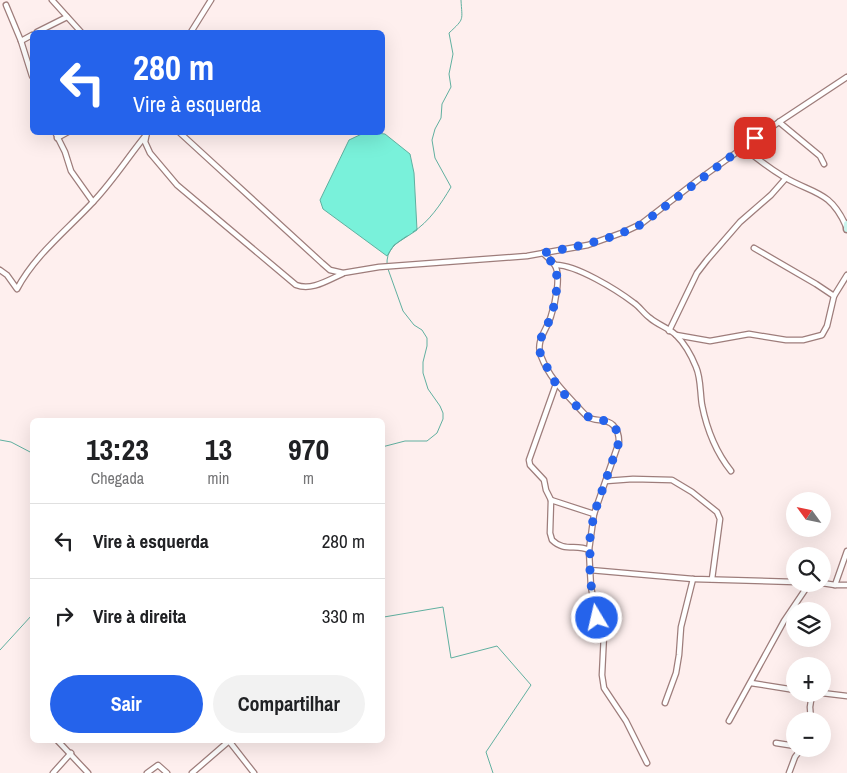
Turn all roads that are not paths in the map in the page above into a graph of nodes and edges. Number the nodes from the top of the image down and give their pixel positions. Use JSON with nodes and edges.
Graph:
{"nodes":[{"id":1,"x":52,"y":0,"type":"edge"},
{"id":2,"x":211,"y":0,"type":"edge"},
{"id":3,"x":6,"y":5,"type":"dead end"},
{"id":4,"x":67,"y":17,"type":"junction"},
{"id":5,"x":41,"y":30,"type":"edge"},
{"id":6,"x":78,"y":30,"type":"edge"},
{"id":7,"x":192,"y":30,"type":"edge"},
{"id":8,"x":30,"y":36,"type":"edge"},
{"id":9,"x":21,"y":41,"type":"junction"},
{"id":10,"x":30,"y":70,"type":"edge"},
{"id":11,"x":847,"y":77,"type":"edge"},
{"id":12,"x":779,"y":122,"type":"junction"},
{"id":13,"x":56,"y":135,"type":"edge"},
{"id":14,"x":145,"y":135,"type":"edge"},
{"id":15,"x":146,"y":135,"type":"edge"},
{"id":16,"x":182,"y":135,"type":"edge"},
{"id":17,"x":743,"y":147,"type":"junction"},
{"id":18,"x":824,"y":164,"type":"dead end"},
{"id":19,"x":786,"y":178,"type":"junction"},
{"id":20,"x":93,"y":202,"type":"junction"},
{"id":21,"x":847,"y":226,"type":"edge"},
{"id":22,"x":754,"y":248,"type":"dead end"},
{"id":23,"x":542,"y":253,"type":"junction"},
{"id":24,"x":555,"y":265,"type":"junction"},
{"id":25,"x":0,"y":270,"type":"edge"},
{"id":26,"x":343,"y":273,"type":"junction"},
{"id":27,"x":847,"y":275,"type":"edge"},
{"id":28,"x":834,"y":296,"type":"junction"},
{"id":29,"x":669,"y":330,"type":"junction"},
{"id":30,"x":676,"y":335,"type":"junction"},
{"id":31,"x":556,"y":384,"type":"junction"},
{"id":32,"x":731,"y":471,"type":"dead end"},
{"id":33,"x":606,"y":481,"type":"junction"},
{"id":34,"x":551,"y":500,"type":"junction"},
{"id":35,"x":594,"y":514,"type":"junction"},
{"id":36,"x":589,"y":550,"type":"junction"},
{"id":37,"x":847,"y":551,"type":"edge"},
{"id":38,"x":590,"y":570,"type":"junction"},
{"id":39,"x":693,"y":579,"type":"junction"},
{"id":40,"x":712,"y":579,"type":"junction"},
{"id":41,"x":786,"y":582,"type":"edge"},
{"id":42,"x":831,"y":584,"type":"edge"},
{"id":43,"x":835,"y":585,"type":"junction"},
{"id":44,"x":847,"y":585,"type":"edge"},
{"id":45,"x":804,"y":592,"type":"edge"},
{"id":46,"x":751,"y":683,"type":"junction"},
{"id":47,"x":786,"y":689,"type":"edge"},
{"id":48,"x":831,"y":694,"type":"edge"},
{"id":49,"x":847,"y":696,"type":"edge"},
{"id":50,"x":665,"y":703,"type":"dead end"},
{"id":51,"x":729,"y":721,"type":"dead end"},
{"id":52,"x":60,"y":743,"type":"edge"},
{"id":53,"x":227,"y":743,"type":"edge"},
{"id":54,"x":231,"y":743,"type":"edge"},
{"id":55,"x":776,"y":743,"type":"dead end"},
{"id":56,"x":786,"y":745,"type":"edge"},
{"id":57,"x":71,"y":753,"type":"junction"},
{"id":58,"x":795,"y":757,"type":"edge"},
{"id":59,"x":647,"y":763,"type":"dead end"},
{"id":60,"x":53,"y":773,"type":"edge"},
{"id":61,"x":88,"y":773,"type":"edge"},
{"id":62,"x":147,"y":773,"type":"edge"},
{"id":63,"x":167,"y":773,"type":"edge"},
{"id":64,"x":192,"y":773,"type":"edge"},
{"id":65,"x":254,"y":773,"type":"edge"},
{"id":66,"x":789,"y":773,"type":"edge"}],
"edges":[{"from":1,"to":4,"type":"street"},
{"from":2,"to":7,"type":"street"},
{"from":3,"to":9,"type":"street"},
{"from":4,"to":5,"type":"street"},
{"from":4,"to":6,"type":"street"},
{"from":8,"to":9,"type":"street"},
{"from":9,"to":10,"type":"street"},
{"from":11,"to":12,"type":"street"},
{"from":12,"to":17,"type":"street"},
{"from":12,"to":18,"type":"street"},
{"from":13,"to":20,"type":"street"},
{"from":14,"to":20,"type":"street"},
{"from":15,"to":26,"type":"street"},
{"from":16,"to":26,"type":"street"},
{"from":17,"to":19,"type":"street"},
{"from":17,"to":23,"type":"street"},
{"from":19,"to":21,"type":"street"},
{"from":19,"to":29,"type":"street"},
{"from":20,"to":25,"type":"street"},
{"from":22,"to":28,"type":"street"},
{"from":23,"to":24,"type":"street"},
{"from":23,"to":26,"type":"street"},
{"from":24,"to":29,"type":"street"},
{"from":24,"to":31,"type":"street"},
{"from":27,"to":28,"type":"street"},
{"from":28,"to":30,"type":"street"},
{"from":29,"to":30,"type":"street"},
{"from":30,"to":32,"type":"street"},
{"from":31,"to":33,"type":"street"},
{"from":31,"to":34,"type":"street"},
{"from":33,"to":35,"type":"street"},
{"from":33,"to":40,"type":"street"},
{"from":34,"to":35,"type":"street"},
{"from":34,"to":36,"type":"street"},
{"from":35,"to":36,"type":"street"},
{"from":36,"to":38,"type":"street"},
{"from":37,"to":43,"type":"street"},
{"from":38,"to":39,"type":"street"},
{"from":38,"to":59,"type":"street"},
{"from":39,"to":40,"type":"street"},
{"from":39,"to":50,"type":"street"},
{"from":40,"to":41,"type":"street"},
{"from":42,"to":43,"type":"street"},
{"from":43,"to":44,"type":"street"},
{"from":45,"to":46,"type":"street"},
{"from":46,"to":47,"type":"street"},
{"from":46,"to":51,"type":"street"},
{"from":48,"to":49,"type":"street"},
{"from":52,"to":57,"type":"street"},
{"from":53,"to":64,"type":"street"},
{"from":54,"to":65,"type":"street"},
{"from":55,"to":56,"type":"street"},
{"from":57,"to":60,"type":"street"},
{"from":57,"to":61,"type":"street"},
{"from":58,"to":66,"type":"street"},
{"from":62,"to":63,"type":"street"}]}
